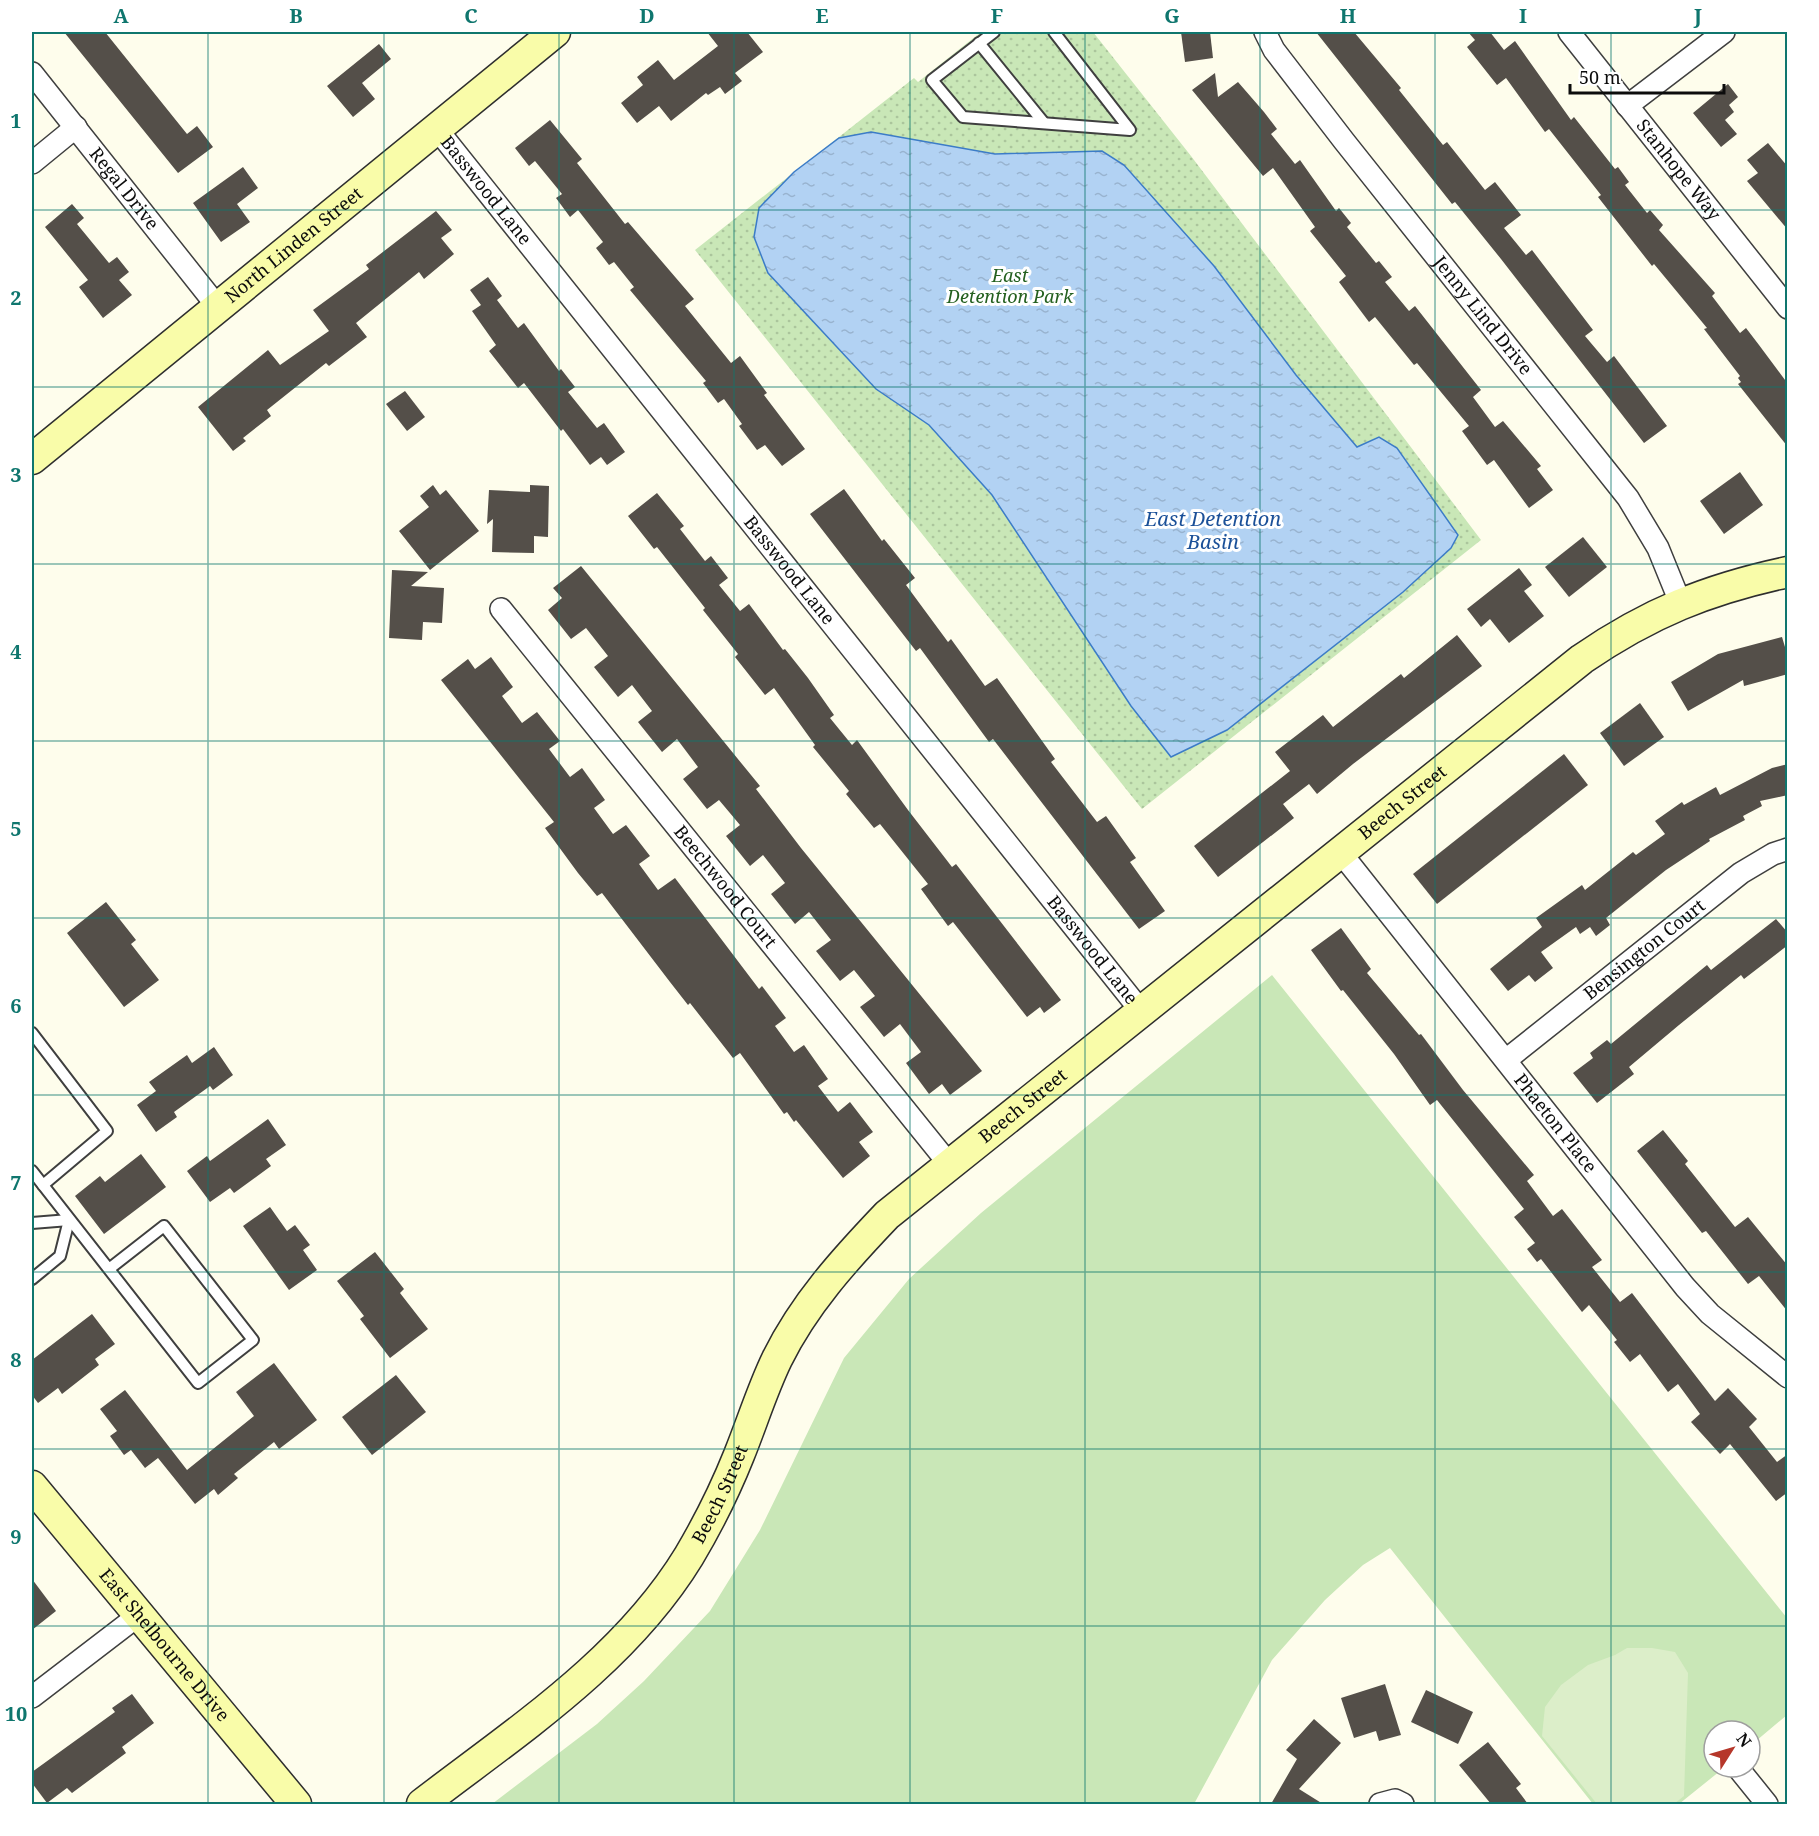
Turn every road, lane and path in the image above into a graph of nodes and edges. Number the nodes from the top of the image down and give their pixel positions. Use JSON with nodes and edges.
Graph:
{"nodes":[{"id":1,"x":555,"y":32,"type":"edge"},
{"id":2,"x":994,"y":32,"type":"edge"},
{"id":3,"x":1054,"y":32,"type":"edge"},
{"id":4,"x":1569,"y":32,"type":"edge"},
{"id":5,"x":1724,"y":32,"type":"edge"},
{"id":6,"x":1267,"y":35,"type":"edge"},
{"id":7,"x":979,"y":43,"type":"junction"},
{"id":8,"x":32,"y":73,"type":"edge"},
{"id":9,"x":1627,"y":106,"type":"junction"},
{"id":10,"x":1044,"y":123,"type":"junction"},
{"id":11,"x":76,"y":127,"type":"junction"},
{"id":12,"x":436,"y":128,"type":"junction"},
{"id":13,"x":32,"y":163,"type":"edge"},
{"id":14,"x":217,"y":306,"type":"junction"},
{"id":15,"x":1788,"y":308,"type":"edge"},
{"id":16,"x":32,"y":459,"type":"edge"},
{"id":17,"x":1788,"y":572,"type":"edge"},
{"id":18,"x":1680,"y":602,"type":"junction"},
{"id":19,"x":501,"y":609,"type":"dead end"},
{"id":20,"x":1788,"y":849,"type":"edge"},
{"id":21,"x":1341,"y":853,"type":"junction"},
{"id":22,"x":1141,"y":1011,"type":"junction"},
{"id":23,"x":32,"y":1033,"type":"edge"},
{"id":24,"x":1506,"y":1060,"type":"junction"},
{"id":25,"x":949,"y":1164,"type":"junction"},
{"id":26,"x":32,"y":1171,"type":"edge"},
{"id":27,"x":43,"y":1185,"type":"junction"},
{"id":28,"x":69,"y":1220,"type":"junction"},
{"id":29,"x":32,"y":1223,"type":"edge"},
{"id":30,"x":109,"y":1269,"type":"junction"},
{"id":31,"x":32,"y":1279,"type":"edge"},
{"id":32,"x":1788,"y":1377,"type":"edge"},
{"id":33,"x":32,"y":1486,"type":"edge"},
{"id":34,"x":139,"y":1615,"type":"junction"},
{"id":35,"x":32,"y":1697,"type":"edge"},
{"id":36,"x":1747,"y":1779,"type":"edge"},
{"id":37,"x":296,"y":1804,"type":"edge"},
{"id":38,"x":422,"y":1804,"type":"edge"},
{"id":39,"x":1767,"y":1804,"type":"edge"}],
"edges":[{"from":1,"to":12,"type":"street","name":"North Linden Street"},
{"from":2,"to":7,"type":"lane"},
{"from":3,"to":10,"type":"lane"},
{"from":4,"to":9,"type":"street","name":"Stanhope Way"},
{"from":5,"to":9,"type":"street"},
{"from":6,"to":18,"type":"street","name":"Jenny Lind Drive"},
{"from":7,"to":10,"type":"lane"},
{"from":7,"to":10,"type":"lane"},
{"from":8,"to":11,"type":"street","name":"Regal Drive"},
{"from":9,"to":15,"type":"street","name":"Stanhope Way"},
{"from":11,"to":13,"type":"street"},
{"from":11,"to":14,"type":"street","name":"Regal Drive"},
{"from":12,"to":14,"type":"street","name":"North Linden Street"},
{"from":12,"to":22,"type":"street","name":"Basswood Lane"},
{"from":14,"to":16,"type":"street","name":"North Linden Street"},
{"from":17,"to":18,"type":"street","name":"Beech Street"},
{"from":18,"to":21,"type":"street","name":"Beech Street"},
{"from":19,"to":25,"type":"street","name":"Beechwood Court"},
{"from":20,"to":24,"type":"street","name":"Bensington Court"},
{"from":21,"to":22,"type":"street","name":"Beech Street"},
{"from":21,"to":24,"type":"street","name":"Phaeton Place"},
{"from":22,"to":25,"type":"street","name":"Beech Street"},
{"from":23,"to":27,"type":"lane"},
{"from":24,"to":32,"type":"street","name":"Phaeton Place"},
{"from":25,"to":38,"type":"street","name":"Beech Street"},
{"from":26,"to":27,"type":"lane"},
{"from":27,"to":28,"type":"lane"},
{"from":28,"to":29,"type":"lane"},
{"from":28,"to":30,"type":"lane"},
{"from":28,"to":31,"type":"lane"},
{"from":30,"to":30,"type":"lane"},
{"from":33,"to":34,"type":"street","name":"East Shelbourne Drive"},
{"from":34,"to":35,"type":"street"},
{"from":34,"to":37,"type":"street","name":"East Shelbourne Drive"},
{"from":36,"to":39,"type":"street"}]}
